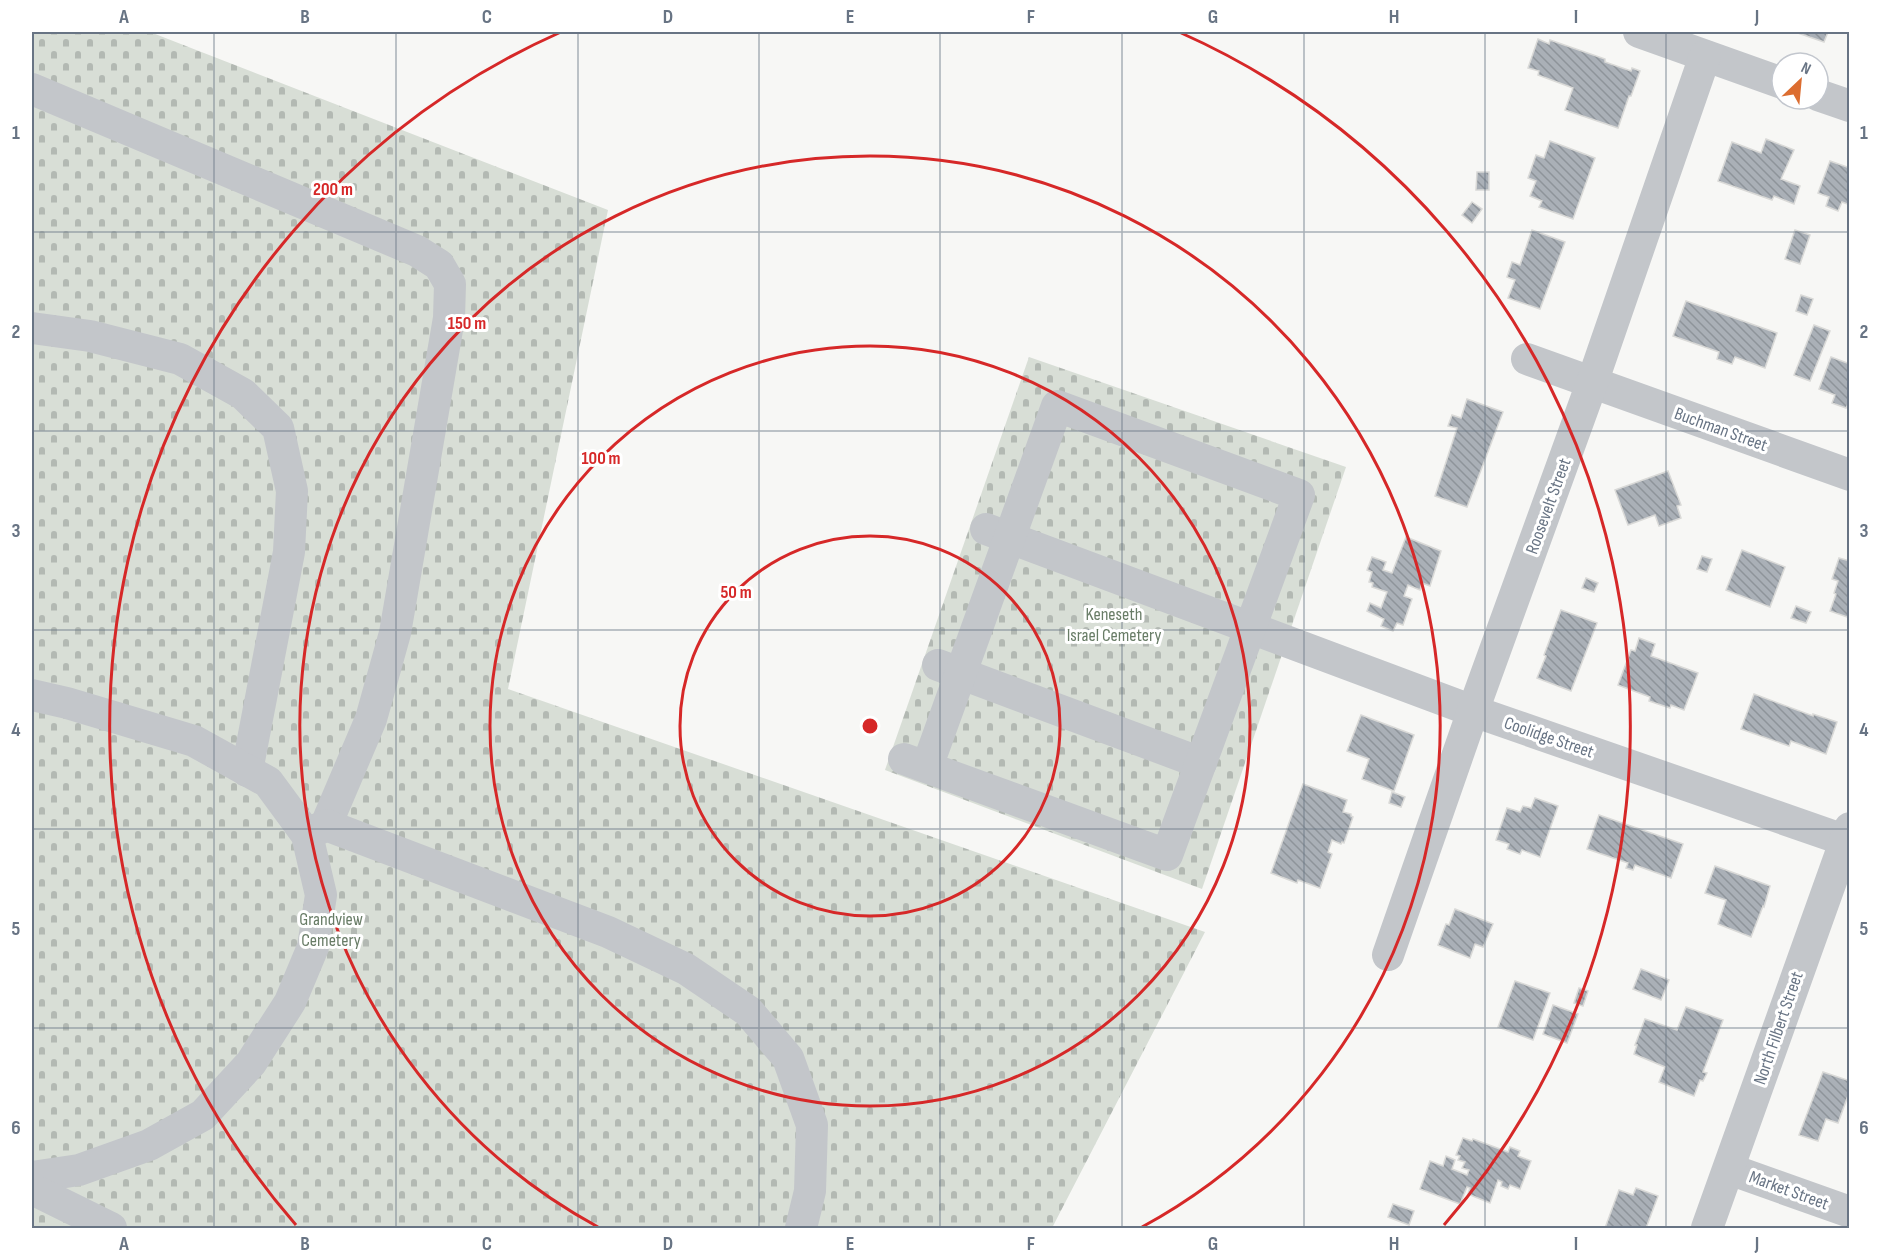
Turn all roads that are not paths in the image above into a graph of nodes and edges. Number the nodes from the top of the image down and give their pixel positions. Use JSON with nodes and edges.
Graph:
{"nodes":[{"id":1,"x":1639,"y":32,"type":"edge"},
{"id":2,"x":1705,"y":56,"type":"junction"},
{"id":3,"x":1770,"y":79,"type":"edge"},
{"id":4,"x":32,"y":89,"type":"edge"},
{"id":5,"x":1830,"y":99,"type":"edge"},
{"id":6,"x":1850,"y":106,"type":"edge"},
{"id":7,"x":32,"y":328,"type":"edge"},
{"id":8,"x":1527,"y":358,"type":"dead end"},
{"id":9,"x":1592,"y":383,"type":"junction"},
{"id":10,"x":1850,"y":475,"type":"edge"},
{"id":11,"x":998,"y":533,"type":"junction"},
{"id":12,"x":1250,"y":627,"type":"junction"},
{"id":13,"x":950,"y":669,"type":"junction"},
{"id":14,"x":32,"y":695,"type":"edge"},
{"id":15,"x":1473,"y":711,"type":"junction"},
{"id":16,"x":1201,"y":763,"type":"junction"},
{"id":17,"x":247,"y":771,"type":"junction"},
{"id":18,"x":317,"y":830,"type":"junction"},
{"id":19,"x":1848,"y":837,"type":"edge"},
{"id":20,"x":1388,"y":955,"type":"dead end"},
{"id":21,"x":1729,"y":1168,"type":"junction"},
{"id":22,"x":32,"y":1177,"type":"edge"},
{"id":23,"x":32,"y":1189,"type":"edge"},
{"id":24,"x":1850,"y":1212,"type":"edge"},
{"id":25,"x":111,"y":1228,"type":"edge"},
{"id":26,"x":801,"y":1228,"type":"edge"},
{"id":27,"x":1707,"y":1228,"type":"edge"}],
"edges":[{"from":1,"to":2,"type":"street"},
{"from":2,"to":3,"type":"street"},
{"from":2,"to":9,"type":"street","name":"Roosevelt Street"},
{"from":4,"to":18,"type":"street"},
{"from":5,"to":6,"type":"street"},
{"from":7,"to":17,"type":"street"},
{"from":8,"to":9,"type":"street","name":"Buchman Street"},
{"from":9,"to":10,"type":"street","name":"Buchman Street"},
{"from":9,"to":15,"type":"street","name":"Roosevelt Street"},
{"from":11,"to":12,"type":"street","name":"Coolidge Street"},
{"from":11,"to":12,"type":"street"},
{"from":11,"to":13,"type":"street"},
{"from":12,"to":15,"type":"street","name":"Coolidge Street"},
{"from":12,"to":16,"type":"street"},
{"from":13,"to":16,"type":"street"},
{"from":13,"to":16,"type":"street"},
{"from":14,"to":17,"type":"street"},
{"from":15,"to":19,"type":"street","name":"Coolidge Street"},
{"from":15,"to":20,"type":"street","name":"Roosevelt Street"},
{"from":17,"to":18,"type":"street"},
{"from":18,"to":22,"type":"street"},
{"from":18,"to":26,"type":"street"},
{"from":19,"to":21,"type":"street","name":"North Filbert Street"},
{"from":21,"to":24,"type":"street","name":"Market Street"},
{"from":21,"to":27,"type":"street","name":"North Filbert Street"},
{"from":23,"to":25,"type":"street"}]}
